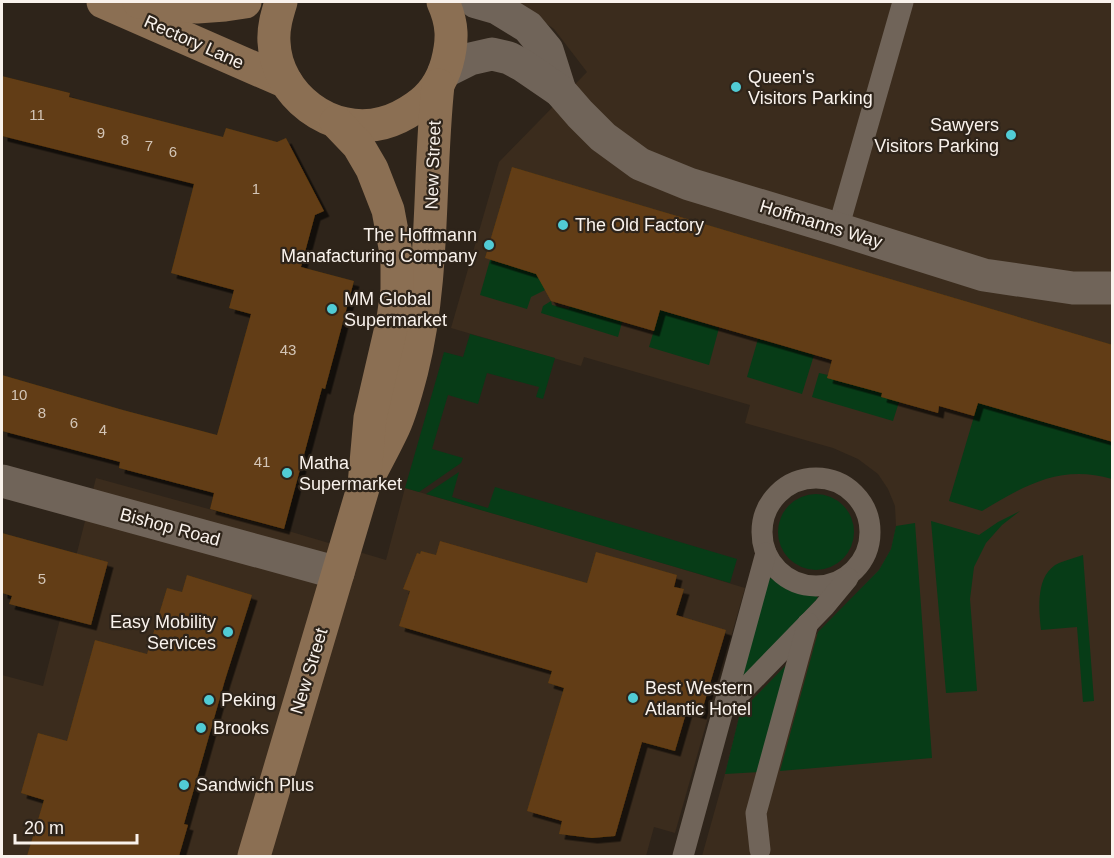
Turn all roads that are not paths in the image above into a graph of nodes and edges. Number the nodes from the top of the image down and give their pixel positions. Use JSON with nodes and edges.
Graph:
{"nodes":[{"id":1,"x":103,"y":2,"type":"edge"},
{"id":2,"x":139,"y":2,"type":"edge"},
{"id":3,"x":245,"y":2,"type":"edge"},
{"id":4,"x":281,"y":2,"type":"edge"},
{"id":5,"x":443,"y":2,"type":"edge"},
{"id":6,"x":476,"y":2,"type":"edge"},
{"id":7,"x":903,"y":2,"type":"edge"},
{"id":8,"x":441,"y":78,"type":"junction"},
{"id":9,"x":286,"y":82,"type":"junction"},
{"id":10,"x":560,"y":91,"type":"junction"},
{"id":11,"x":336,"y":122,"type":"junction"},
{"id":12,"x":838,"y":229,"type":"junction"},
{"id":13,"x":1113,"y":288,"type":"edge"},
{"id":14,"x":2,"y":481,"type":"edge"},
{"id":15,"x":364,"y":485,"type":"junction"},
{"id":16,"x":766,"y":553,"type":"junction"},
{"id":17,"x":338,"y":573,"type":"junction"},
{"id":18,"x":852,"y":573,"type":"junction"},
{"id":19,"x":808,"y":623,"type":"junction"},
{"id":20,"x":723,"y":711,"type":"junction"},
{"id":21,"x":760,"y":850,"type":"dead end"},
{"id":22,"x":254,"y":856,"type":"edge"},
{"id":23,"x":683,"y":856,"type":"edge"}],
"edges":[{"from":1,"to":9,"type":"main road","name":"Rectory Lane"},
{"from":2,"to":3,"type":"main road","name":"Rectory Lane"},
{"from":4,"to":9,"type":"main road"},
{"from":5,"to":8,"type":"main road","name":"New Street"},
{"from":6,"to":10,"type":"street","name":"Hoffmanns Way"},
{"from":7,"to":12,"type":"lane"},
{"from":8,"to":10,"type":"street","name":"Hoffmanns Way"},
{"from":8,"to":11,"type":"main road"},
{"from":8,"to":15,"type":"main road","name":"New Street"},
{"from":9,"to":11,"type":"main road"},
{"from":10,"to":12,"type":"street","name":"Hoffmanns Way"},
{"from":11,"to":15,"type":"main road","name":"New Street"},
{"from":12,"to":13,"type":"street","name":"Hoffmanns Way"},
{"from":14,"to":17,"type":"street","name":"Bishop Road"},
{"from":15,"to":17,"type":"main road","name":"New Street"},
{"from":16,"to":18,"type":"lane"},
{"from":16,"to":18,"type":"lane"},
{"from":16,"to":20,"type":"lane"},
{"from":17,"to":22,"type":"main road","name":"New Street"},
{"from":18,"to":19,"type":"lane"},
{"from":19,"to":20,"type":"lane"},
{"from":19,"to":21,"type":"lane"},
{"from":20,"to":23,"type":"lane"}]}
